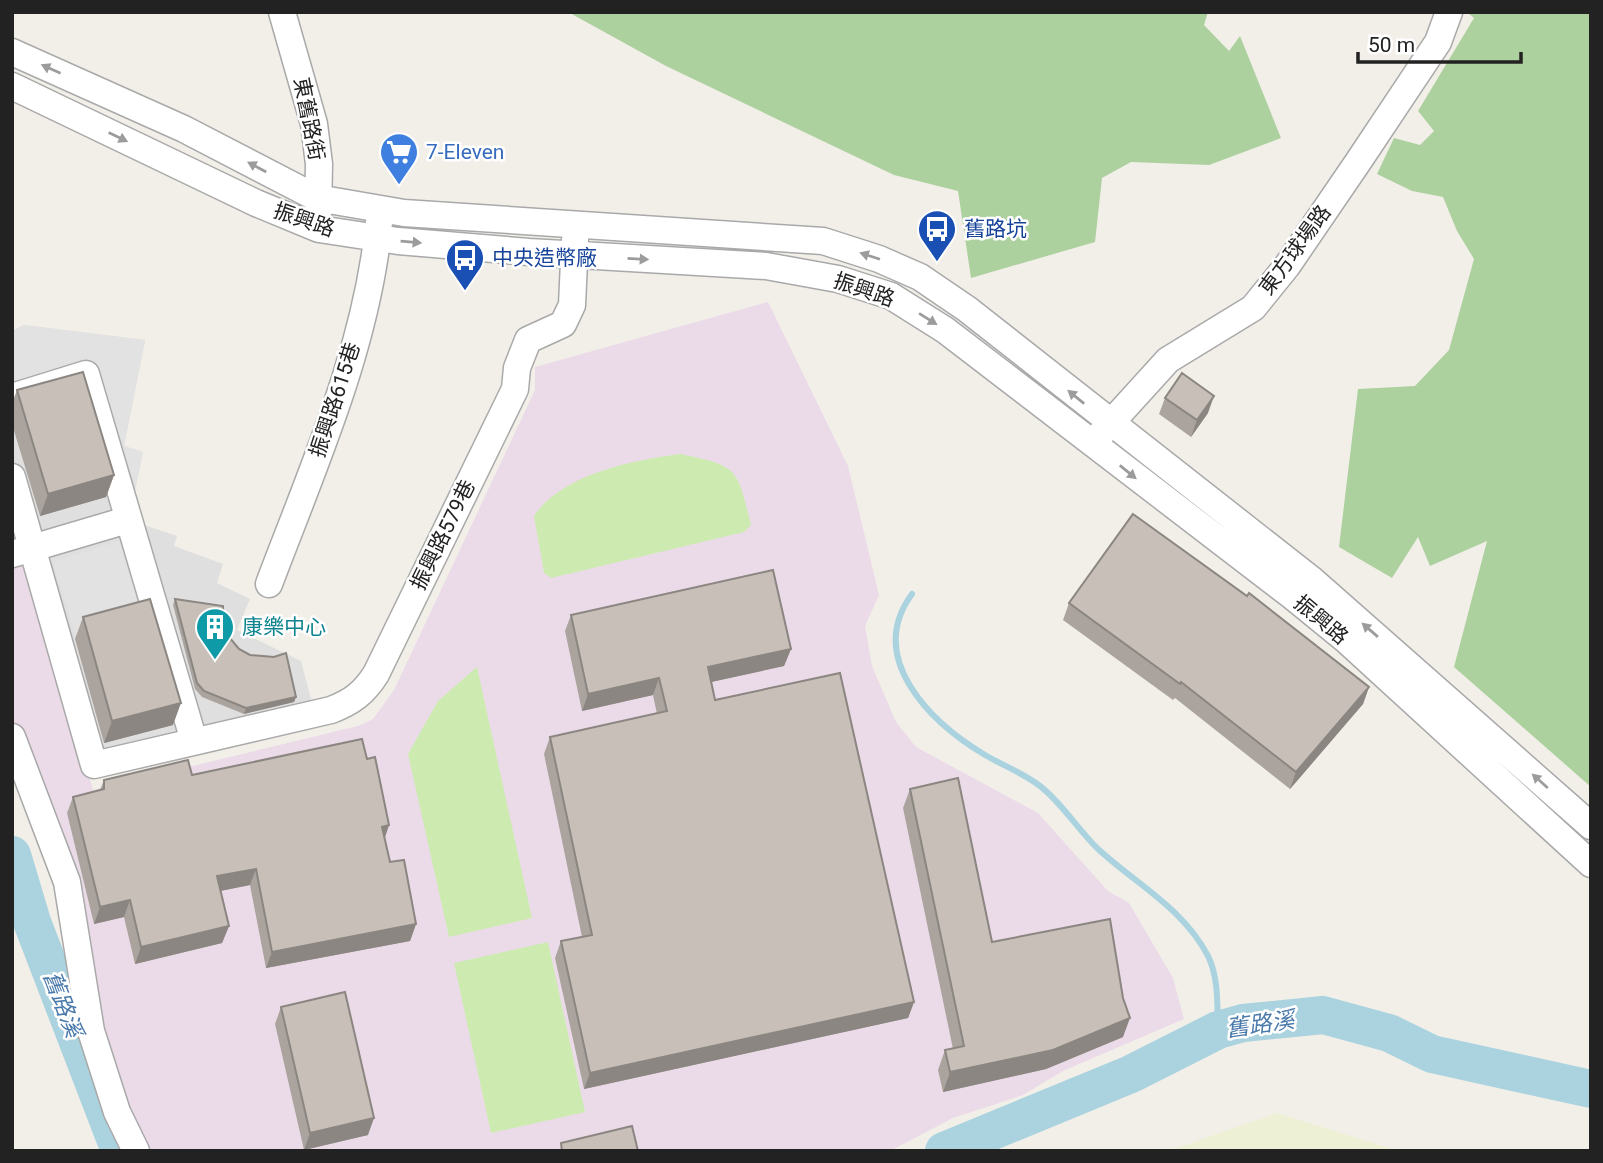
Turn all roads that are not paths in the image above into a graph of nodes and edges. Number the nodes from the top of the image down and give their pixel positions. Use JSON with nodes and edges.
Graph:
{"nodes":[{"id":1,"x":282,"y":12,"type":"edge"},
{"id":2,"x":1449,"y":12,"type":"edge"},
{"id":3,"x":12,"y":52,"type":"edge"},
{"id":4,"x":12,"y":86,"type":"edge"},
{"id":5,"x":317,"y":198,"type":"junction"},
{"id":6,"x":381,"y":210,"type":"junction"},
{"id":7,"x":577,"y":224,"type":"junction"},
{"id":8,"x":319,"y":229,"type":"junction"},
{"id":9,"x":378,"y":238,"type":"junction"},
{"id":10,"x":574,"y":255,"type":"junction"},
{"id":11,"x":12,"y":397,"type":"edge"},
{"id":12,"x":1110,"y":424,"type":"junction"},
{"id":13,"x":1092,"y":443,"type":"junction"},
{"id":14,"x":12,"y":477,"type":"edge"},
{"id":15,"x":127,"y":520,"type":"junction"},
{"id":16,"x":22,"y":551,"type":"edge"},
{"id":17,"x":270,"y":584,"type":"dead end"},
{"id":18,"x":12,"y":737,"type":"edge"},
{"id":19,"x":194,"y":741,"type":"junction"},
{"id":20,"x":1591,"y":827,"type":"edge"},
{"id":21,"x":1591,"y":864,"type":"edge"},
{"id":22,"x":136,"y":1151,"type":"edge"}],
"edges":[{"from":1,"to":5,"type":"street","name":"東舊路街"},
{"from":2,"to":12,"type":"street","name":"東方球場路"},
{"from":5,"to":3,"type":"street","name":"振興路","one_way":true},
{"from":4,"to":8,"type":"street","name":"振興路","one_way":true},
{"from":5,"to":6,"type":"street","name":"振興路"},
{"from":5,"to":8,"type":"street","name":"東舊路街"},
{"from":6,"to":7,"type":"street","name":"振興路"},
{"from":6,"to":9,"type":"street","name":"振興路615巷"},
{"from":7,"to":10,"type":"street","name":"振興路579巷"},
{"from":12,"to":7,"type":"street","name":"振興路","one_way":true},
{"from":8,"to":9,"type":"street","name":"振興路"},
{"from":9,"to":10,"type":"street","name":"振興路","one_way":true},
{"from":9,"to":17,"type":"street","name":"振興路615巷"},
{"from":10,"to":13,"type":"street","name":"振興路","one_way":true},
{"from":10,"to":19,"type":"street","name":"振興路579巷"},
{"from":11,"to":15,"type":"street"},
{"from":12,"to":13,"type":"street","name":"東方球場路"},
{"from":20,"to":12,"type":"street","name":"振興路","one_way":true},
{"from":13,"to":21,"type":"street","name":"振興路","one_way":true},
{"from":14,"to":16,"type":"street","name":"振興路579巷"},
{"from":15,"to":16,"type":"street"},
{"from":15,"to":19,"type":"street"},
{"from":16,"to":19,"type":"street","name":"振興路579巷"},
{"from":18,"to":22,"type":"street"}]}
